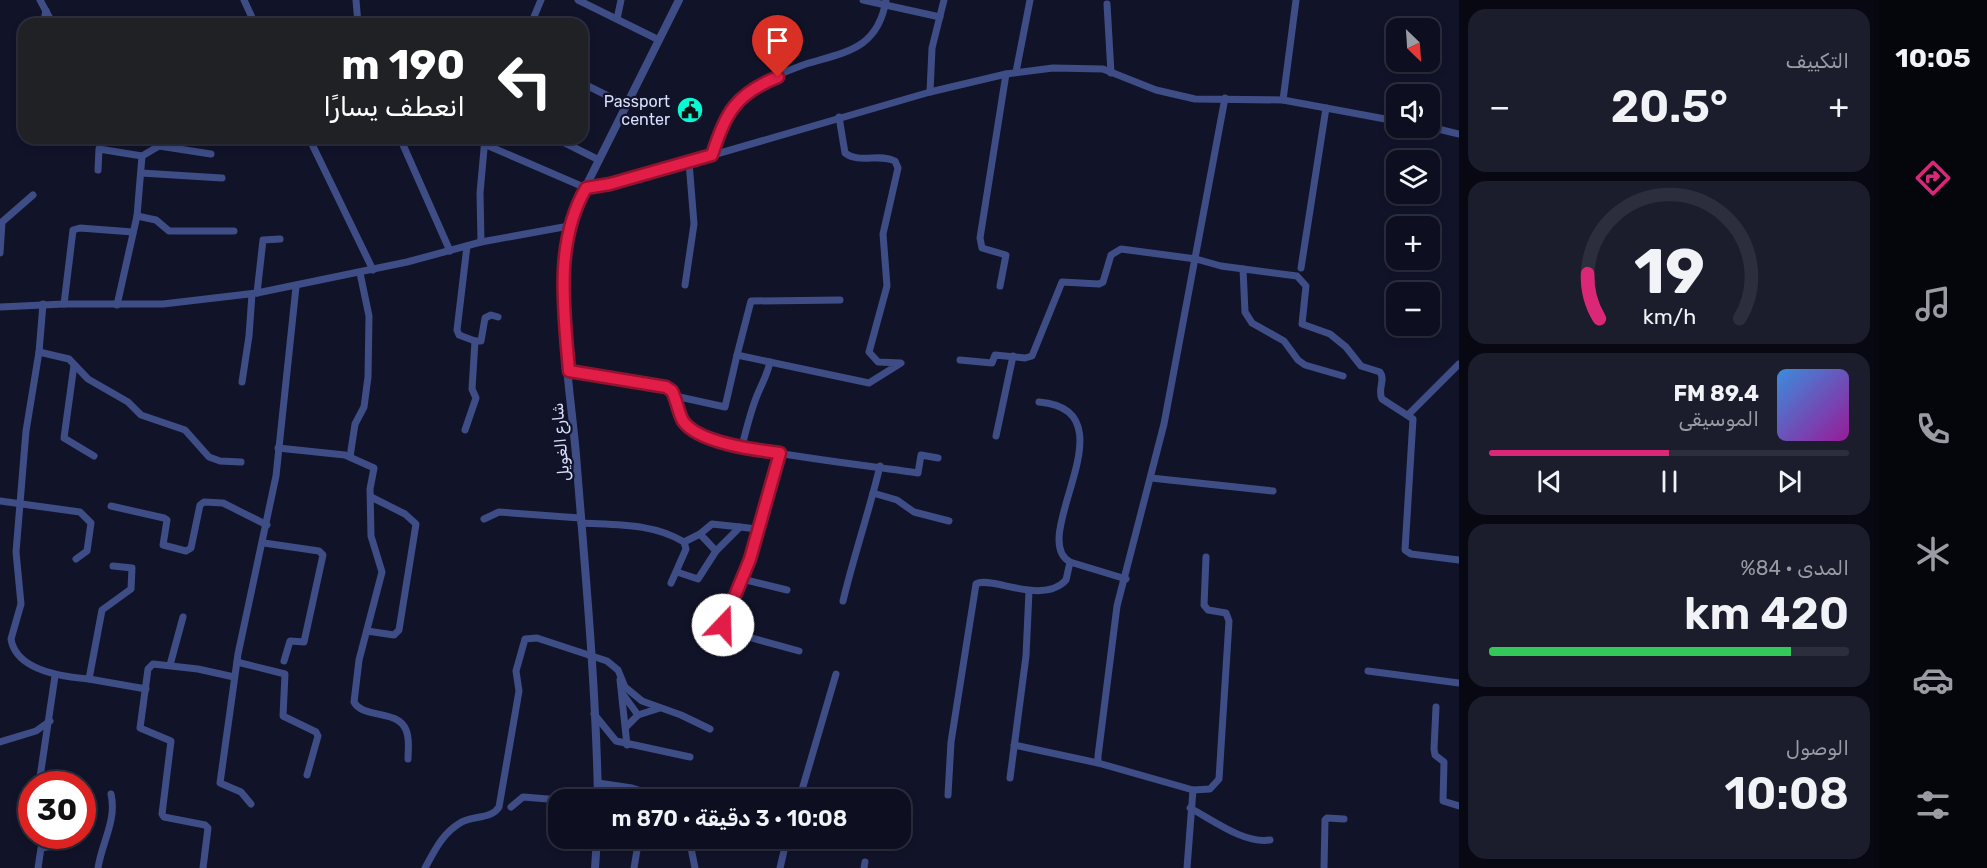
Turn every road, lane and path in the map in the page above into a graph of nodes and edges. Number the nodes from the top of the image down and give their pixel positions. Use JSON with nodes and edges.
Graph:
{"nodes":[{"id":1,"x":40,"y":0,"type":"edge"},
{"id":2,"x":244,"y":0,"type":"edge"},
{"id":3,"x":356,"y":0,"type":"edge"},
{"id":4,"x":541,"y":0,"type":"edge"},
{"id":5,"x":578,"y":0,"type":"edge"},
{"id":6,"x":621,"y":0,"type":"edge"},
{"id":7,"x":679,"y":0,"type":"edge"},
{"id":8,"x":863,"y":0,"type":"edge"},
{"id":9,"x":944,"y":0,"type":"edge"},
{"id":10,"x":1030,"y":0,"type":"edge"},
{"id":11,"x":1296,"y":0,"type":"edge"},
{"id":12,"x":885,"y":2,"type":"edge"},
{"id":13,"x":1107,"y":4,"type":"dead end"},
{"id":14,"x":46,"y":11,"type":"junction"},
{"id":15,"x":940,"y":17,"type":"junction"},
{"id":16,"x":44,"y":18,"type":"edge"},
{"id":17,"x":50,"y":18,"type":"edge"},
{"id":18,"x":252,"y":18,"type":"edge"},
{"id":19,"x":358,"y":18,"type":"edge"},
{"id":20,"x":534,"y":18,"type":"edge"},
{"id":21,"x":617,"y":19,"type":"junction"},
{"id":22,"x":659,"y":40,"type":"junction"},
{"id":23,"x":1016,"y":72,"type":"junction"},
{"id":24,"x":1112,"y":73,"type":"junction"},
{"id":25,"x":1006,"y":74,"type":"junction"},
{"id":26,"x":588,"y":86,"type":"edge"},
{"id":27,"x":930,"y":92,"type":"junction"},
{"id":28,"x":1225,"y":98,"type":"junction"},
{"id":29,"x":1283,"y":99,"type":"junction"},
{"id":30,"x":626,"y":105,"type":"junction"},
{"id":31,"x":1326,"y":108,"type":"junction"},
{"id":32,"x":839,"y":117,"type":"junction"},
{"id":33,"x":1386,"y":119,"type":"edge"},
{"id":34,"x":1440,"y":129,"type":"edge"},
{"id":35,"x":1459,"y":134,"type":"edge"},
{"id":36,"x":312,"y":144,"type":"edge"},
{"id":37,"x":403,"y":144,"type":"edge"},
{"id":38,"x":484,"y":144,"type":"edge"},
{"id":39,"x":491,"y":144,"type":"edge"},
{"id":40,"x":567,"y":144,"type":"edge"},
{"id":41,"x":211,"y":154,"type":"dead end"},
{"id":42,"x":712,"y":155,"type":"junction"},
{"id":43,"x":142,"y":156,"type":"junction"},
{"id":44,"x":599,"y":160,"type":"junction"},
{"id":45,"x":689,"y":162,"type":"junction"},
{"id":46,"x":98,"y":170,"type":"dead end"},
{"id":47,"x":141,"y":173,"type":"junction"},
{"id":48,"x":222,"y":178,"type":"dead end"},
{"id":49,"x":586,"y":188,"type":"junction"},
{"id":50,"x":33,"y":195,"type":"dead end"},
{"id":51,"x":137,"y":216,"type":"junction"},
{"id":52,"x":569,"y":226,"type":"junction"},
{"id":53,"x":234,"y":231,"type":"dead end"},
{"id":54,"x":133,"y":232,"type":"junction"},
{"id":55,"x":280,"y":239,"type":"dead end"},
{"id":56,"x":481,"y":242,"type":"junction"},
{"id":57,"x":467,"y":246,"type":"junction"},
{"id":58,"x":450,"y":251,"type":"junction"},
{"id":59,"x":0,"y":253,"type":"edge"},
{"id":60,"x":1196,"y":259,"type":"junction"},
{"id":61,"x":1301,"y":268,"type":"dead end"},
{"id":62,"x":1243,"y":269,"type":"junction"},
{"id":63,"x":373,"y":270,"type":"junction"},
{"id":64,"x":360,"y":273,"type":"junction"},
{"id":65,"x":686,"y":285,"type":"dead end"},
{"id":66,"x":1000,"y":286,"type":"dead end"},
{"id":67,"x":296,"y":287,"type":"junction"},
{"id":68,"x":254,"y":294,"type":"junction"},
{"id":69,"x":840,"y":300,"type":"dead end"},
{"id":70,"x":43,"y":304,"type":"junction"},
{"id":71,"x":64,"y":304,"type":"junction"},
{"id":72,"x":117,"y":305,"type":"junction"},
{"id":73,"x":0,"y":307,"type":"edge"},
{"id":74,"x":498,"y":317,"type":"dead end"},
{"id":75,"x":475,"y":341,"type":"junction"},
{"id":76,"x":39,"y":352,"type":"junction"},
{"id":77,"x":737,"y":355,"type":"junction"},
{"id":78,"x":1013,"y":356,"type":"junction"},
{"id":79,"x":960,"y":360,"type":"dead end"},
{"id":80,"x":770,"y":362,"type":"junction"},
{"id":81,"x":1459,"y":364,"type":"edge"},
{"id":82,"x":74,"y":366,"type":"junction"},
{"id":83,"x":569,"y":371,"type":"junction"},
{"id":84,"x":1343,"y":376,"type":"dead end"},
{"id":85,"x":242,"y":382,"type":"dead end"},
{"id":86,"x":675,"y":396,"type":"junction"},
{"id":87,"x":1039,"y":402,"type":"dead end"},
{"id":88,"x":1409,"y":414,"type":"junction"},
{"id":89,"x":465,"y":430,"type":"dead end"},
{"id":90,"x":996,"y":436,"type":"dead end"},
{"id":91,"x":742,"y":446,"type":"junction"},
{"id":92,"x":278,"y":448,"type":"junction"},
{"id":93,"x":780,"y":453,"type":"junction"},
{"id":94,"x":94,"y":456,"type":"dead end"},
{"id":95,"x":351,"y":457,"type":"junction"},
{"id":96,"x":938,"y":458,"type":"dead end"},
{"id":97,"x":241,"y":462,"type":"dead end"},
{"id":98,"x":880,"y":466,"type":"junction"},
{"id":99,"x":1151,"y":478,"type":"junction"},
{"id":100,"x":1273,"y":491,"type":"dead end"},
{"id":101,"x":873,"y":493,"type":"junction"},
{"id":102,"x":370,"y":496,"type":"junction"},
{"id":103,"x":0,"y":501,"type":"edge"},
{"id":104,"x":21,"y":502,"type":"junction"},
{"id":105,"x":111,"y":506,"type":"dead end"},
{"id":106,"x":484,"y":519,"type":"dead end"},
{"id":107,"x":581,"y":520,"type":"junction"},
{"id":108,"x":949,"y":521,"type":"dead end"},
{"id":109,"x":267,"y":525,"type":"junction"},
{"id":110,"x":740,"y":526,"type":"junction"},
{"id":111,"x":757,"y":529,"type":"junction"},
{"id":112,"x":700,"y":534,"type":"junction"},
{"id":113,"x":684,"y":542,"type":"junction"},
{"id":114,"x":264,"y":543,"type":"junction"},
{"id":115,"x":716,"y":551,"type":"junction"},
{"id":116,"x":1206,"y":557,"type":"dead end"},
{"id":117,"x":76,"y":559,"type":"dead end"},
{"id":118,"x":1459,"y":560,"type":"edge"},
{"id":119,"x":1070,"y":562,"type":"junction"},
{"id":120,"x":113,"y":566,"type":"dead end"},
{"id":121,"x":677,"y":572,"type":"junction"},
{"id":122,"x":742,"y":579,"type":"junction"},
{"id":123,"x":1126,"y":579,"type":"junction"},
{"id":124,"x":671,"y":583,"type":"dead end"},
{"id":125,"x":787,"y":590,"type":"dead end"},
{"id":126,"x":1029,"y":591,"type":"junction"},
{"id":127,"x":843,"y":601,"type":"dead end"},
{"id":128,"x":183,"y":617,"type":"dead end"},
{"id":129,"x":367,"y":631,"type":"junction"},
{"id":130,"x":799,"y":651,"type":"dead end"},
{"id":131,"x":590,"y":656,"type":"junction"},
{"id":132,"x":284,"y":661,"type":"dead end"},
{"id":133,"x":237,"y":662,"type":"junction"},
{"id":134,"x":170,"y":665,"type":"junction"},
{"id":135,"x":1368,"y":671,"type":"dead end"},
{"id":136,"x":836,"y":674,"type":"dead end"},
{"id":137,"x":619,"y":675,"type":"junction"},
{"id":138,"x":56,"y":676,"type":"junction"},
{"id":139,"x":234,"y":677,"type":"junction"},
{"id":140,"x":88,"y":679,"type":"junction"},
{"id":141,"x":1459,"y":683,"type":"edge"},
{"id":142,"x":146,"y":689,"type":"junction"},
{"id":143,"x":621,"y":691,"type":"junction"},
{"id":144,"x":1436,"y":706,"type":"dead end"},
{"id":145,"x":660,"y":708,"type":"junction"},
{"id":146,"x":594,"y":714,"type":"junction"},
{"id":147,"x":638,"y":715,"type":"junction"},
{"id":148,"x":50,"y":721,"type":"junction"},
{"id":149,"x":626,"y":727,"type":"junction"},
{"id":150,"x":710,"y":729,"type":"dead end"},
{"id":151,"x":0,"y":742,"type":"edge"},
{"id":152,"x":627,"y":745,"type":"junction"},
{"id":153,"x":1014,"y":745,"type":"junction"},
{"id":154,"x":690,"y":757,"type":"dead end"},
{"id":155,"x":408,"y":759,"type":"dead end"},
{"id":156,"x":1098,"y":764,"type":"junction"},
{"id":157,"x":41,"y":771,"type":"edge"},
{"id":158,"x":307,"y":775,"type":"dead end"},
{"id":159,"x":1010,"y":778,"type":"dead end"},
{"id":160,"x":598,"y":783,"type":"junction"},
{"id":161,"x":598,"y":789,"type":"edge"},
{"id":162,"x":620,"y":789,"type":"edge"},
{"id":163,"x":802,"y":789,"type":"edge"},
{"id":164,"x":1193,"y":789,"type":"junction"},
{"id":165,"x":111,"y":794,"type":"dead end"},
{"id":166,"x":948,"y":795,"type":"dead end"},
{"id":167,"x":548,"y":799,"type":"edge"},
{"id":168,"x":251,"y":804,"type":"dead end"},
{"id":169,"x":1459,"y":806,"type":"edge"},
{"id":170,"x":511,"y":807,"type":"dead end"},
{"id":171,"x":1190,"y":808,"type":"junction"},
{"id":172,"x":1344,"y":819,"type":"dead end"},
{"id":173,"x":1270,"y":840,"type":"dead end"},
{"id":174,"x":41,"y":849,"type":"edge"},
{"id":175,"x":596,"y":849,"type":"edge"},
{"id":176,"x":637,"y":849,"type":"edge"},
{"id":177,"x":691,"y":849,"type":"edge"},
{"id":178,"x":784,"y":849,"type":"edge"},
{"id":179,"x":38,"y":868,"type":"edge"},
{"id":180,"x":98,"y":868,"type":"edge"},
{"id":181,"x":203,"y":868,"type":"edge"},
{"id":182,"x":425,"y":868,"type":"edge"},
{"id":183,"x":595,"y":868,"type":"edge"},
{"id":184,"x":634,"y":868,"type":"edge"},
{"id":185,"x":695,"y":868,"type":"edge"},
{"id":186,"x":780,"y":868,"type":"edge"},
{"id":187,"x":1187,"y":868,"type":"edge"},
{"id":188,"x":1324,"y":868,"type":"edge"}],
"edges":[{"from":1,"to":14,"type":"street"},
{"from":2,"to":18,"type":"street"},
{"from":3,"to":19,"type":"street"},
{"from":4,"to":20,"type":"street"},
{"from":5,"to":21,"type":"street"},
{"from":6,"to":21,"type":"street"},
{"from":7,"to":22,"type":"street","name":"شارع الغويل"},
{"from":8,"to":12,"type":"street"},
{"from":9,"to":15,"type":"street"},
{"from":10,"to":23,"type":"street"},
{"from":11,"to":29,"type":"street"},
{"from":12,"to":15,"type":"street"},
{"from":12,"to":42,"type":"street"},
{"from":13,"to":24,"type":"street"},
{"from":14,"to":16,"type":"street"},
{"from":14,"to":17,"type":"street"},
{"from":15,"to":27,"type":"street"},
{"from":21,"to":22,"type":"street"},
{"from":22,"to":30,"type":"street","name":"شارع الغويل"},
{"from":23,"to":24,"type":"street"},
{"from":23,"to":25,"type":"street"},
{"from":24,"to":28,"type":"street"},
{"from":25,"to":27,"type":"street"},
{"from":25,"to":66,"type":"street"},
{"from":26,"to":30,"type":"street"},
{"from":27,"to":32,"type":"street"},
{"from":28,"to":29,"type":"street"},
{"from":28,"to":60,"type":"street"},
{"from":29,"to":31,"type":"street"},
{"from":30,"to":44,"type":"street","name":"شارع الغويل"},
{"from":31,"to":33,"type":"street"},
{"from":31,"to":61,"type":"street"},
{"from":32,"to":42,"type":"street"},
{"from":32,"to":80,"type":"street"},
{"from":34,"to":35,"type":"street"},
{"from":36,"to":63,"type":"street"},
{"from":37,"to":58,"type":"street"},
{"from":38,"to":56,"type":"street"},
{"from":39,"to":49,"type":"street"},
{"from":40,"to":44,"type":"street"},
{"from":41,"to":43,"type":"street"},
{"from":42,"to":45,"type":"street"},
{"from":43,"to":46,"type":"street"},
{"from":43,"to":47,"type":"street"},
{"from":44,"to":49,"type":"street","name":"شارع الغويل"},
{"from":45,"to":49,"type":"street"},
{"from":45,"to":65,"type":"street"},
{"from":47,"to":48,"type":"street"},
{"from":47,"to":51,"type":"street"},
{"from":49,"to":52,"type":"street","name":"شارع الغويل"},
{"from":50,"to":59,"type":"street"},
{"from":51,"to":53,"type":"street"},
{"from":51,"to":54,"type":"street"},
{"from":52,"to":56,"type":"street"},
{"from":52,"to":83,"type":"street","name":"شارع الغويل"},
{"from":54,"to":71,"type":"street"},
{"from":54,"to":72,"type":"street"},
{"from":55,"to":68,"type":"street"},
{"from":56,"to":57,"type":"street"},
{"from":57,"to":58,"type":"street"},
{"from":57,"to":75,"type":"street"},
{"from":58,"to":63,"type":"street"},
{"from":60,"to":62,"type":"street"},
{"from":60,"to":78,"type":"street"},
{"from":60,"to":99,"type":"street"},
{"from":62,"to":84,"type":"street"},
{"from":62,"to":88,"type":"street"},
{"from":63,"to":64,"type":"street"},
{"from":64,"to":67,"type":"street"},
{"from":64,"to":95,"type":"street"},
{"from":67,"to":68,"type":"street"},
{"from":67,"to":92,"type":"street"},
{"from":68,"to":72,"type":"street"},
{"from":68,"to":85,"type":"street"},
{"from":69,"to":77,"type":"street"},
{"from":70,"to":71,"type":"street"},
{"from":70,"to":73,"type":"street"},
{"from":70,"to":76,"type":"street"},
{"from":71,"to":72,"type":"street"},
{"from":74,"to":75,"type":"street"},
{"from":75,"to":89,"type":"street"},
{"from":76,"to":82,"type":"street"},
{"from":76,"to":104,"type":"street"},
{"from":77,"to":80,"type":"street"},
{"from":77,"to":86,"type":"street"},
{"from":78,"to":79,"type":"street"},
{"from":78,"to":90,"type":"street"},
{"from":80,"to":91,"type":"street"},
{"from":81,"to":88,"type":"street"},
{"from":82,"to":94,"type":"street"},
{"from":82,"to":97,"type":"street"},
{"from":83,"to":86,"type":"street"},
{"from":83,"to":107,"type":"street","name":"شارع الغويل"},
{"from":86,"to":91,"type":"street"},
{"from":87,"to":119,"type":"street"},
{"from":88,"to":118,"type":"street"},
{"from":91,"to":93,"type":"street"},
{"from":92,"to":95,"type":"street"},
{"from":92,"to":109,"type":"street"},
{"from":93,"to":98,"type":"street"},
{"from":93,"to":111,"type":"street"},
{"from":95,"to":102,"type":"street"},
{"from":96,"to":98,"type":"street"},
{"from":98,"to":101,"type":"street"},
{"from":99,"to":100,"type":"street"},
{"from":99,"to":123,"type":"street"},
{"from":101,"to":108,"type":"street"},
{"from":101,"to":127,"type":"street"},
{"from":102,"to":129,"type":"street"},
{"from":102,"to":129,"type":"street"},
{"from":103,"to":104,"type":"street"},
{"from":104,"to":117,"type":"street"},
{"from":104,"to":138,"type":"street"},
{"from":105,"to":109,"type":"street"},
{"from":106,"to":107,"type":"street"},
{"from":107,"to":113,"type":"street"},
{"from":107,"to":131,"type":"street","name":"شارع الغويل"},
{"from":109,"to":114,"type":"street"},
{"from":110,"to":111,"type":"street"},
{"from":110,"to":112,"type":"street"},
{"from":110,"to":115,"type":"street"},
{"from":111,"to":122,"type":"street"},
{"from":112,"to":113,"type":"street"},
{"from":112,"to":115,"type":"street"},
{"from":113,"to":121,"type":"street"},
{"from":114,"to":132,"type":"street"},
{"from":114,"to":133,"type":"street"},
{"from":115,"to":121,"type":"street"},
{"from":116,"to":164,"type":"street"},
{"from":119,"to":123,"type":"street"},
{"from":119,"to":126,"type":"street"},
{"from":120,"to":140,"type":"street"},
{"from":121,"to":124,"type":"street"},
{"from":122,"to":125,"type":"street"},
{"from":122,"to":130,"type":"street"},
{"from":123,"to":156,"type":"street"},
{"from":126,"to":153,"type":"street"},
{"from":126,"to":166,"type":"street"},
{"from":128,"to":134,"type":"street"},
{"from":129,"to":155,"type":"street"},
{"from":131,"to":137,"type":"street"},
{"from":131,"to":146,"type":"street","name":"شارع الغويل"},
{"from":131,"to":182,"type":"street"},
{"from":133,"to":139,"type":"street"},
{"from":133,"to":158,"type":"street"},
{"from":134,"to":139,"type":"street"},
{"from":134,"to":142,"type":"street"},
{"from":135,"to":141,"type":"street"},
{"from":136,"to":163,"type":"street"},
{"from":137,"to":143,"type":"street"},
{"from":137,"to":145,"type":"street"},
{"from":138,"to":140,"type":"street"},
{"from":138,"to":148,"type":"street"},
{"from":139,"to":168,"type":"street"},
{"from":140,"to":142,"type":"street"},
{"from":142,"to":181,"type":"street"},
{"from":143,"to":147,"type":"street"},
{"from":143,"to":149,"type":"street"},
{"from":144,"to":169,"type":"street"},
{"from":145,"to":147,"type":"street"},
{"from":145,"to":150,"type":"street"},
{"from":146,"to":152,"type":"street"},
{"from":146,"to":160,"type":"street","name":"شارع الغويل"},
{"from":147,"to":149,"type":"street"},
{"from":148,"to":151,"type":"street"},
{"from":148,"to":157,"type":"street"},
{"from":149,"to":152,"type":"street"},
{"from":152,"to":154,"type":"street"},
{"from":153,"to":156,"type":"street"},
{"from":153,"to":159,"type":"street"},
{"from":156,"to":164,"type":"street"},
{"from":160,"to":161,"type":"street","name":"شارع الغويل"},
{"from":160,"to":162,"type":"street"},
{"from":164,"to":171,"type":"street"},
{"from":165,"to":180,"type":"street"},
{"from":167,"to":170,"type":"street"},
{"from":171,"to":173,"type":"street"},
{"from":171,"to":187,"type":"street"},
{"from":172,"to":188,"type":"street"},
{"from":174,"to":179,"type":"street"},
{"from":175,"to":183,"type":"street"},
{"from":176,"to":184,"type":"street"},
{"from":177,"to":185,"type":"street"},
{"from":178,"to":186,"type":"street"}]}
